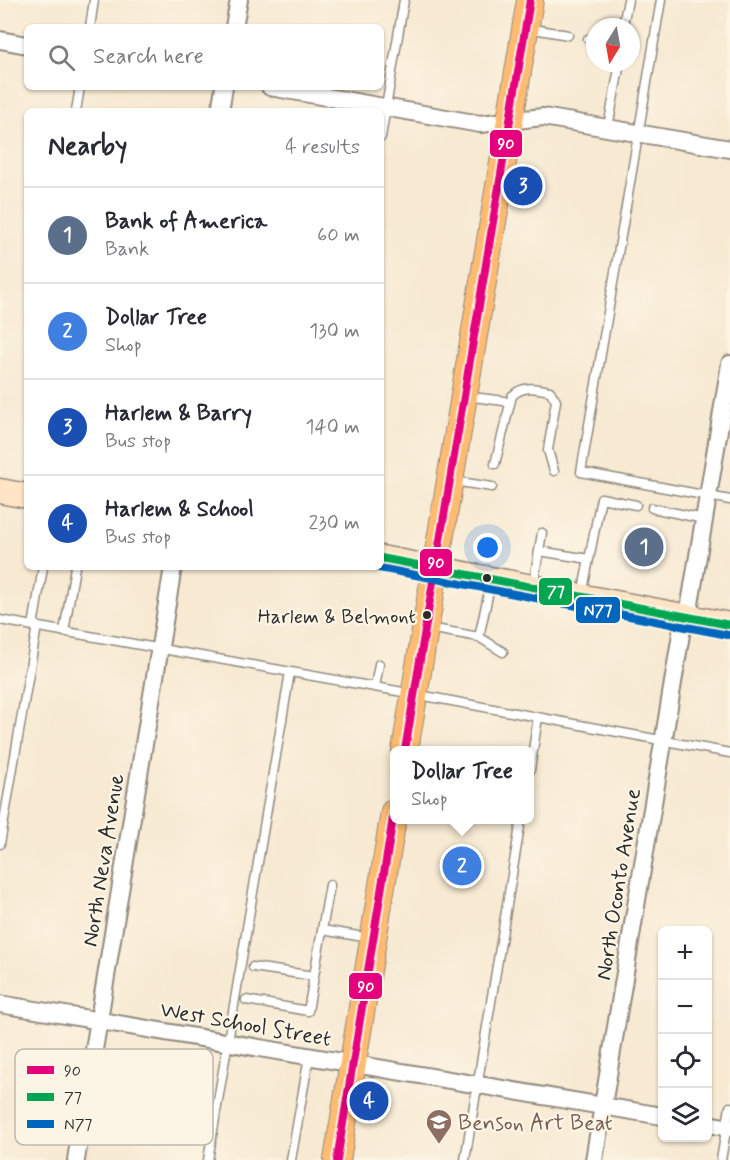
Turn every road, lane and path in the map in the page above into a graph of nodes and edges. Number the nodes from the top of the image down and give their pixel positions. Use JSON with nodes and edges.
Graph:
{"nodes":[{"id":1,"x":94,"y":0,"type":"edge"},
{"id":2,"x":239,"y":0,"type":"edge"},
{"id":3,"x":404,"y":0,"type":"edge"},
{"id":4,"x":530,"y":0,"type":"edge"},
{"id":5,"x":628,"y":0,"type":"edge"},
{"id":6,"x":661,"y":0,"type":"edge"},
{"id":7,"x":624,"y":18,"type":"edge"},
{"id":8,"x":90,"y":24,"type":"edge"},
{"id":9,"x":235,"y":24,"type":"edge"},
{"id":10,"x":525,"y":28,"type":"junction"},
{"id":11,"x":568,"y":35,"type":"dead end"},
{"id":12,"x":0,"y":40,"type":"edge"},
{"id":13,"x":24,"y":44,"type":"edge"},
{"id":14,"x":618,"y":72,"type":"edge"},
{"id":15,"x":80,"y":90,"type":"edge"},
{"id":16,"x":224,"y":90,"type":"edge"},
{"id":17,"x":287,"y":90,"type":"edge"},
{"id":18,"x":386,"y":107,"type":"junction"},
{"id":19,"x":76,"y":108,"type":"edge"},
{"id":20,"x":220,"y":108,"type":"edge"},
{"id":21,"x":384,"y":119,"type":"edge"},
{"id":22,"x":510,"y":121,"type":"junction"},
{"id":23,"x":608,"y":127,"type":"junction"},
{"id":24,"x":638,"y":132,"type":"junction"},
{"id":25,"x":730,"y":149,"type":"edge"},
{"id":26,"x":730,"y":364,"type":"edge"},
{"id":27,"x":464,"y":395,"type":"junction"},
{"id":28,"x":504,"y":401,"type":"dead end"},
{"id":29,"x":495,"y":464,"type":"dead end"},
{"id":30,"x":554,"y":471,"type":"dead end"},
{"id":31,"x":450,"y":480,"type":"junction"},
{"id":32,"x":492,"y":487,"type":"dead end"},
{"id":33,"x":0,"y":491,"type":"edge"},
{"id":34,"x":24,"y":495,"type":"edge"},
{"id":35,"x":708,"y":496,"type":"junction"},
{"id":36,"x":730,"y":500,"type":"edge"},
{"id":37,"x":636,"y":505,"type":"dead end"},
{"id":38,"x":652,"y":508,"type":"dead end"},
{"id":39,"x":704,"y":519,"type":"junction"},
{"id":40,"x":542,"y":533,"type":"dead end"},
{"id":41,"x":539,"y":551,"type":"junction"},
{"id":42,"x":384,"y":559,"type":"edge"},
{"id":43,"x":589,"y":559,"type":"junction"},
{"id":44,"x":435,"y":568,"type":"junction"},
{"id":45,"x":43,"y":570,"type":"edge"},
{"id":46,"x":74,"y":570,"type":"edge"},
{"id":47,"x":173,"y":570,"type":"edge"},
{"id":48,"x":492,"y":578,"type":"junction"},
{"id":49,"x":532,"y":586,"type":"junction"},
{"id":50,"x":582,"y":595,"type":"junction"},
{"id":51,"x":686,"y":616,"type":"junction"},
{"id":52,"x":0,"y":620,"type":"edge"},
{"id":53,"x":730,"y":625,"type":"edge"},
{"id":54,"x":35,"y":626,"type":"junction"},
{"id":55,"x":425,"y":627,"type":"junction"},
{"id":56,"x":64,"y":632,"type":"junction"},
{"id":57,"x":479,"y":637,"type":"junction"},
{"id":58,"x":160,"y":649,"type":"junction"},
{"id":59,"x":503,"y":652,"type":"dead end"},
{"id":60,"x":379,"y":664,"type":"dead end"},
{"id":61,"x":290,"y":672,"type":"junction"},
{"id":62,"x":375,"y":687,"type":"junction"},
{"id":63,"x":414,"y":694,"type":"junction"},
{"id":64,"x":538,"y":717,"type":"junction"},
{"id":65,"x":663,"y":741,"type":"junction"},
{"id":66,"x":406,"y":746,"type":"edge"},
{"id":67,"x":534,"y":746,"type":"edge"},
{"id":68,"x":730,"y":753,"type":"edge"},
{"id":69,"x":392,"y":824,"type":"edge"},
{"id":70,"x":520,"y":824,"type":"edge"},
{"id":71,"x":0,"y":844,"type":"edge"},
{"id":72,"x":330,"y":885,"type":"dead end"},
{"id":73,"x":322,"y":930,"type":"junction"},
{"id":74,"x":373,"y":938,"type":"junction"},
{"id":75,"x":254,"y":967,"type":"dead end"},
{"id":76,"x":314,"y":976,"type":"junction"},
{"id":77,"x":246,"y":1000,"type":"dead end"},
{"id":78,"x":0,"y":1004,"type":"edge"},
{"id":79,"x":99,"y":1021,"type":"junction"},
{"id":80,"x":228,"y":1043,"type":"junction"},
{"id":81,"x":94,"y":1049,"type":"edge"},
{"id":82,"x":309,"y":1057,"type":"junction"},
{"id":83,"x":353,"y":1064,"type":"junction"},
{"id":84,"x":477,"y":1085,"type":"junction"},
{"id":85,"x":603,"y":1106,"type":"junction"},
{"id":86,"x":730,"y":1107,"type":"edge"},
{"id":87,"x":658,"y":1115,"type":"edge"},
{"id":88,"x":712,"y":1125,"type":"edge"},
{"id":89,"x":728,"y":1127,"type":"edge"},
{"id":90,"x":213,"y":1131,"type":"edge"},
{"id":91,"x":78,"y":1145,"type":"edge"},
{"id":92,"x":211,"y":1145,"type":"edge"},
{"id":93,"x":76,"y":1160,"type":"edge"},
{"id":94,"x":208,"y":1160,"type":"edge"},
{"id":95,"x":291,"y":1160,"type":"edge"},
{"id":96,"x":337,"y":1160,"type":"edge"},
{"id":97,"x":465,"y":1160,"type":"edge"},
{"id":98,"x":594,"y":1160,"type":"edge"},
{"id":99,"x":721,"y":1160,"type":"edge"}],
"edges":[{"from":1,"to":8,"type":"lane"},
{"from":2,"to":9,"type":"street"},
{"from":3,"to":18,"type":"lane"},
{"from":4,"to":10,"type":"main road"},
{"from":5,"to":7,"type":"lane"},
{"from":6,"to":24,"type":"lane"},
{"from":10,"to":11,"type":"lane"},
{"from":10,"to":22,"type":"main road"},
{"from":12,"to":13,"type":"street"},
{"from":14,"to":23,"type":"lane"},
{"from":15,"to":19,"type":"lane"},
{"from":16,"to":20,"type":"street"},
{"from":17,"to":18,"type":"street"},
{"from":18,"to":21,"type":"lane"},
{"from":18,"to":22,"type":"street"},
{"from":22,"to":23,"type":"street"},
{"from":22,"to":27,"type":"main road"},
{"from":23,"to":24,"type":"street"},
{"from":24,"to":25,"type":"street"},
{"from":24,"to":35,"type":"lane"},
{"from":26,"to":35,"type":"street","name":"North Oconto Avenue"},
{"from":27,"to":28,"type":"lane"},
{"from":27,"to":31,"type":"main road"},
{"from":29,"to":30,"type":"lane"},
{"from":31,"to":32,"type":"lane"},
{"from":31,"to":44,"type":"main road"},
{"from":33,"to":34,"type":"main road"},
{"from":35,"to":36,"type":"lane"},
{"from":35,"to":39,"type":"street","name":"North Oconto Avenue"},
{"from":37,"to":43,"type":"lane"},
{"from":38,"to":39,"type":"lane"},
{"from":39,"to":51,"type":"street","name":"North Oconto Avenue"},
{"from":40,"to":41,"type":"lane"},
{"from":41,"to":43,"type":"lane"},
{"from":41,"to":49,"type":"lane"},
{"from":42,"to":44,"type":"main road"},
{"from":43,"to":50,"type":"lane"},
{"from":44,"to":48,"type":"main road"},
{"from":44,"to":55,"type":"main road"},
{"from":45,"to":54,"type":"lane"},
{"from":46,"to":56,"type":"lane"},
{"from":47,"to":58,"type":"street","name":"North Neva Avenue"},
{"from":48,"to":49,"type":"main road"},
{"from":48,"to":57,"type":"lane"},
{"from":49,"to":50,"type":"main road"},
{"from":50,"to":51,"type":"main road"},
{"from":51,"to":53,"type":"main road"},
{"from":51,"to":65,"type":"street","name":"North Oconto Avenue"},
{"from":52,"to":54,"type":"lane"},
{"from":54,"to":56,"type":"lane"},
{"from":54,"to":71,"type":"lane"},
{"from":55,"to":57,"type":"lane"},
{"from":55,"to":63,"type":"main road"},
{"from":56,"to":58,"type":"lane"},
{"from":57,"to":59,"type":"lane"},
{"from":58,"to":61,"type":"lane"},
{"from":58,"to":79,"type":"street","name":"North Neva Avenue"},
{"from":60,"to":62,"type":"lane"},
{"from":61,"to":62,"type":"lane"},
{"from":61,"to":80,"type":"lane"},
{"from":62,"to":63,"type":"lane"},
{"from":63,"to":64,"type":"lane"},
{"from":63,"to":66,"type":"main road"},
{"from":64,"to":65,"type":"lane"},
{"from":64,"to":67,"type":"lane"},
{"from":65,"to":68,"type":"lane"},
{"from":65,"to":85,"type":"street","name":"North Oconto Avenue"},
{"from":69,"to":74,"type":"main road"},
{"from":70,"to":84,"type":"lane"},
{"from":72,"to":73,"type":"lane"},
{"from":73,"to":74,"type":"lane"},
{"from":73,"to":76,"type":"lane"},
{"from":74,"to":83,"type":"main road"},
{"from":75,"to":76,"type":"lane"},
{"from":76,"to":77,"type":"lane"},
{"from":78,"to":79,"type":"street","name":"West School Street"},
{"from":79,"to":80,"type":"street","name":"West School Street"},
{"from":79,"to":81,"type":"street","name":"North Neva Avenue"},
{"from":80,"to":82,"type":"street","name":"West School Street"},
{"from":80,"to":90,"type":"lane"},
{"from":82,"to":83,"type":"street","name":"West School Street"},
{"from":82,"to":95,"type":"lane"},
{"from":83,"to":84,"type":"street","name":"West School Street"},
{"from":83,"to":96,"type":"main road"},
{"from":84,"to":85,"type":"street","name":"West School Street"},
{"from":84,"to":97,"type":"lane"},
{"from":85,"to":87,"type":"street","name":"West School Street"},
{"from":85,"to":98,"type":"street","name":"North Oconto Avenue"},
{"from":86,"to":89,"type":"lane"},
{"from":88,"to":89,"type":"street"},
{"from":89,"to":99,"type":"lane"},
{"from":91,"to":93,"type":"street","name":"North Neva Avenue"},
{"from":92,"to":94,"type":"lane"}]}
